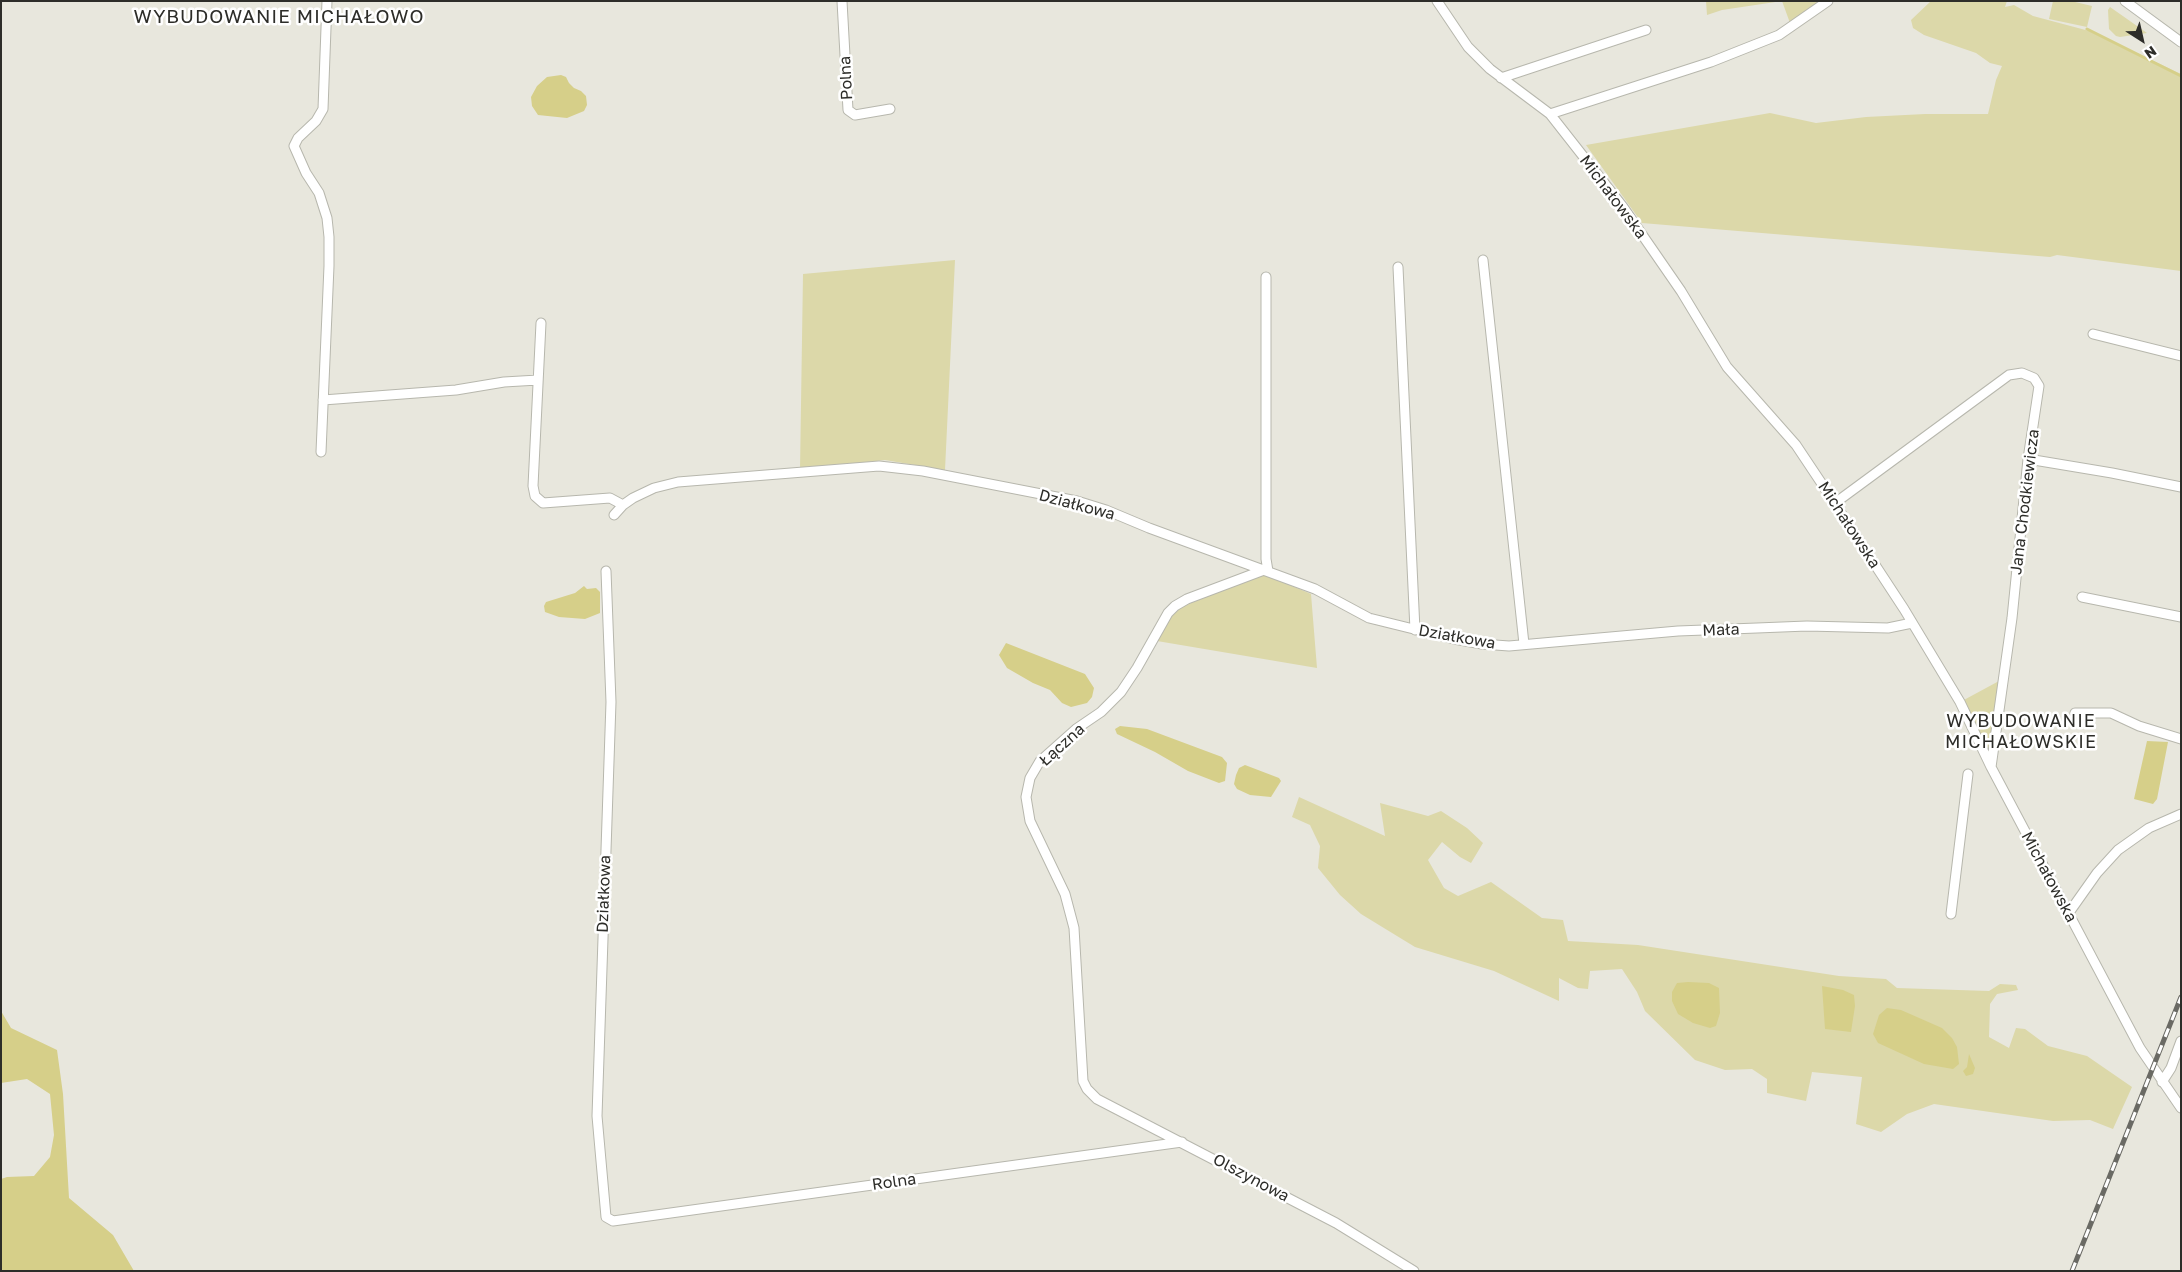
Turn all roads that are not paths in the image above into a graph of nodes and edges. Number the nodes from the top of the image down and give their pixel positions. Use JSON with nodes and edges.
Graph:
{"nodes":[{"id":1,"x":328,"y":1,"type":"edge"},
{"id":2,"x":842,"y":1,"type":"edge"},
{"id":3,"x":1437,"y":1,"type":"edge"},
{"id":4,"x":1828,"y":1,"type":"edge"},
{"id":5,"x":2125,"y":1,"type":"edge"},
{"id":6,"x":1646,"y":30,"type":"dead end"},
{"id":7,"x":2181,"y":42,"type":"edge"},
{"id":8,"x":1501,"y":78,"type":"junction"},
{"id":9,"x":890,"y":109,"type":"dead end"},
{"id":10,"x":1550,"y":114,"type":"junction"},
{"id":11,"x":1483,"y":260,"type":"dead end"},
{"id":12,"x":1398,"y":267,"type":"dead end"},
{"id":13,"x":1266,"y":277,"type":"dead end"},
{"id":14,"x":541,"y":322,"type":"dead end"},
{"id":15,"x":2093,"y":334,"type":"dead end"},
{"id":16,"x":2181,"y":356,"type":"edge"},
{"id":17,"x":538,"y":380,"type":"junction"},
{"id":18,"x":323,"y":400,"type":"junction"},
{"id":19,"x":320,"y":452,"type":"dead end"},
{"id":20,"x":2028,"y":459,"type":"junction"},
{"id":21,"x":2181,"y":487,"type":"edge"},
{"id":22,"x":1835,"y":504,"type":"junction"},
{"id":23,"x":623,"y":505,"type":"junction"},
{"id":24,"x":614,"y":515,"type":"dead end"},
{"id":25,"x":606,"y":571,"type":"dead end"},
{"id":26,"x":1266,"y":571,"type":"junction"},
{"id":27,"x":2082,"y":597,"type":"dead end"},
{"id":28,"x":2181,"y":617,"type":"edge"},
{"id":29,"x":1912,"y":623,"type":"junction"},
{"id":30,"x":1415,"y":630,"type":"junction"},
{"id":31,"x":1526,"y":644,"type":"junction"},
{"id":32,"x":2074,"y":713,"type":"dead end"},
{"id":33,"x":2181,"y":738,"type":"edge"},
{"id":34,"x":1991,"y":767,"type":"junction"},
{"id":35,"x":1968,"y":774,"type":"dead end"},
{"id":36,"x":2181,"y":814,"type":"edge"},
{"id":37,"x":1951,"y":914,"type":"dead end"},
{"id":38,"x":2068,"y":914,"type":"junction"},
{"id":39,"x":2181,"y":1041,"type":"edge"},
{"id":40,"x":2162,"y":1082,"type":"junction"},
{"id":41,"x":1087,"y":1089,"type":"joint"},
{"id":42,"x":2181,"y":1108,"type":"edge"},
{"id":43,"x":1182,"y":1142,"type":"junction"},
{"id":44,"x":606,"y":1217,"type":"joint"},
{"id":45,"x":1414,"y":1271,"type":"edge"}],
"edges":[{"from":1,"to":18,"type":"street"},
{"from":2,"to":9,"type":"street","name":"Polna"},
{"from":3,"to":8,"type":"street","name":"Michałowska"},
{"from":4,"to":10,"type":"street"},
{"from":5,"to":7,"type":"street"},
{"from":6,"to":8,"type":"street"},
{"from":8,"to":10,"type":"street","name":"Michałowska"},
{"from":10,"to":22,"type":"street","name":"Michałowska"},
{"from":11,"to":31,"type":"street"},
{"from":12,"to":30,"type":"street"},
{"from":13,"to":26,"type":"street"},
{"from":14,"to":17,"type":"street"},
{"from":15,"to":16,"type":"street"},
{"from":17,"to":18,"type":"street"},
{"from":17,"to":23,"type":"street"},
{"from":18,"to":19,"type":"street"},
{"from":20,"to":21,"type":"street"},
{"from":20,"to":22,"type":"street","name":"Jana Chodkiewicza"},
{"from":20,"to":34,"type":"street","name":"Jana Chodkiewicza"},
{"from":22,"to":29,"type":"street","name":"Michałowska"},
{"from":23,"to":24,"type":"street","name":"Działkowa"},
{"from":23,"to":26,"type":"street","name":"Działkowa"},
{"from":25,"to":44,"type":"street","name":"Działkowa"},
{"from":26,"to":30,"type":"street","name":"Działkowa"},
{"from":26,"to":41,"type":"street","name":"Łączna"},
{"from":27,"to":28,"type":"street"},
{"from":29,"to":31,"type":"street","name":"Mała"},
{"from":29,"to":34,"type":"street","name":"Michałowska"},
{"from":30,"to":31,"type":"street","name":"Działkowa"},
{"from":32,"to":33,"type":"street"},
{"from":34,"to":38,"type":"street","name":"Michałowska"},
{"from":35,"to":37,"type":"street"},
{"from":36,"to":38,"type":"street"},
{"from":38,"to":40,"type":"street","name":"Michałowska"},
{"from":39,"to":40,"type":"street"},
{"from":40,"to":42,"type":"street","name":"Michałowska"},
{"from":41,"to":43,"type":"street","name":"Olszynowa"},
{"from":43,"to":44,"type":"street","name":"Rolna"},
{"from":43,"to":45,"type":"street","name":"Olszynowa"}]}
